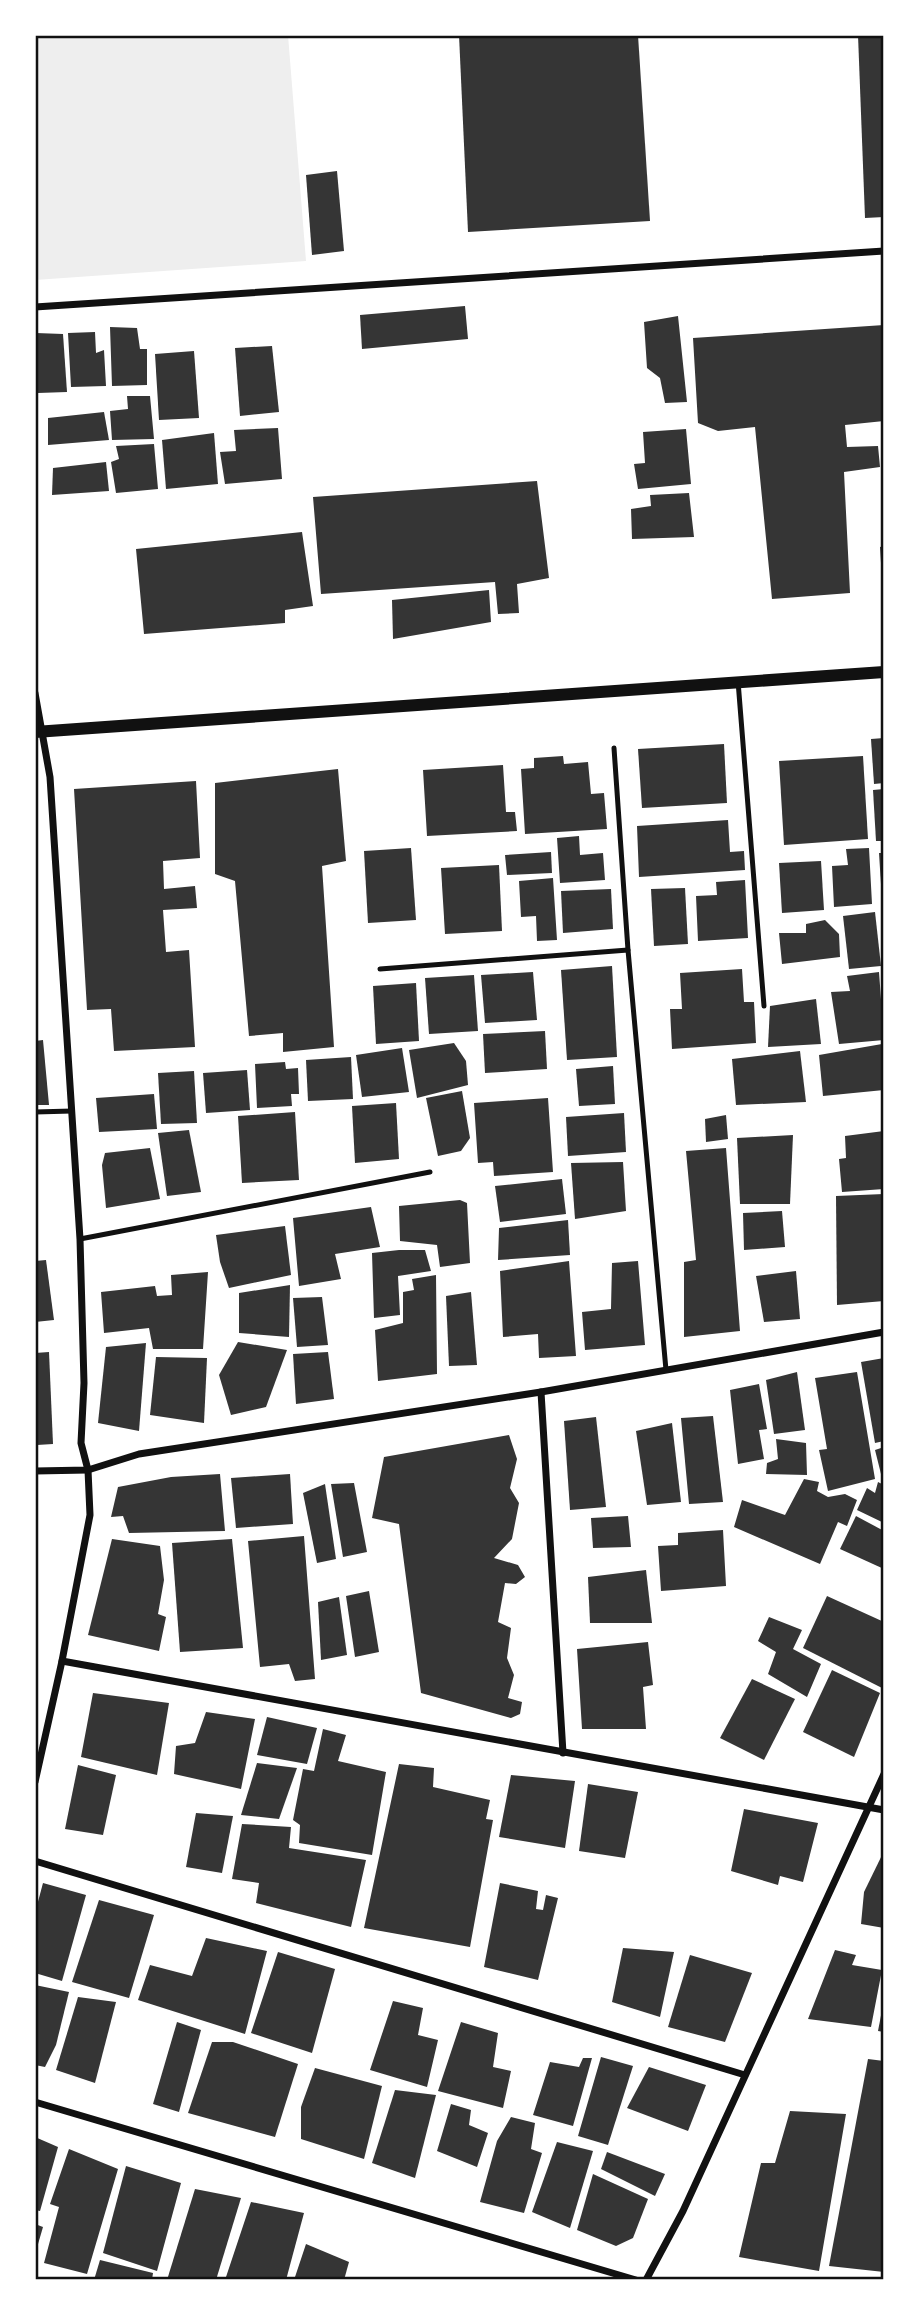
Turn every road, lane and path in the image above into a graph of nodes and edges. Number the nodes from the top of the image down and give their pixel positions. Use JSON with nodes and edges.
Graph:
{"nodes":[{"id":1,"x":884,"y":251,"type":"edge"},
{"id":2,"x":35,"y":307,"type":"edge"},
{"id":3,"x":884,"y":672,"type":"edge"},
{"id":4,"x":738,"y":681,"type":"junction"},
{"id":5,"x":35,"y":693,"type":"edge"},
{"id":6,"x":38,"y":732,"type":"edge"},
{"id":7,"x":614,"y":748,"type":"dead end"},
{"id":8,"x":628,"y":950,"type":"junction"},
{"id":9,"x":380,"y":968,"type":"dead end"},
{"id":10,"x":764,"y":1006,"type":"dead end"},
{"id":11,"x":72,"y":1111,"type":"junction"},
{"id":12,"x":35,"y":1112,"type":"edge"},
{"id":13,"x":430,"y":1172,"type":"dead end"},
{"id":14,"x":80,"y":1239,"type":"junction"},
{"id":15,"x":884,"y":1332,"type":"edge"},
{"id":16,"x":666,"y":1370,"type":"junction"},
{"id":17,"x":541,"y":1392,"type":"junction"},
{"id":18,"x":88,"y":1470,"type":"junction"},
{"id":19,"x":35,"y":1471,"type":"edge"},
{"id":20,"x":62,"y":1661,"type":"junction"},
{"id":21,"x":563,"y":1753,"type":"junction"},
{"id":22,"x":884,"y":1774,"type":"edge"},
{"id":23,"x":35,"y":1782,"type":"edge"},
{"id":24,"x":869,"y":1808,"type":"junction"},
{"id":25,"x":884,"y":1810,"type":"edge"},
{"id":26,"x":35,"y":1861,"type":"edge"},
{"id":27,"x":745,"y":2075,"type":"junction"},
{"id":28,"x":35,"y":2102,"type":"edge"},
{"id":29,"x":636,"y":2280,"type":"edge"},
{"id":30,"x":646,"y":2280,"type":"edge"}],
"edges":[{"from":1,"to":2,"type":"street"},
{"from":3,"to":4,"type":"street"},
{"from":4,"to":6,"type":"street"},
{"from":4,"to":10,"type":"lane"},
{"from":5,"to":6,"type":"street"},
{"from":6,"to":11,"type":"street"},
{"from":7,"to":8,"type":"lane"},
{"from":8,"to":9,"type":"lane"},
{"from":8,"to":16,"type":"lane"},
{"from":11,"to":12,"type":"lane"},
{"from":11,"to":14,"type":"street"},
{"from":13,"to":14,"type":"lane"},
{"from":14,"to":18,"type":"street"},
{"from":15,"to":16,"type":"street"},
{"from":16,"to":17,"type":"street"},
{"from":17,"to":18,"type":"street"},
{"from":17,"to":21,"type":"street"},
{"from":18,"to":19,"type":"street"},
{"from":18,"to":20,"type":"street"},
{"from":20,"to":21,"type":"street"},
{"from":20,"to":23,"type":"street"},
{"from":21,"to":24,"type":"street"},
{"from":22,"to":24,"type":"street"},
{"from":24,"to":25,"type":"street"},
{"from":24,"to":27,"type":"street"},
{"from":26,"to":27,"type":"street"},
{"from":27,"to":30,"type":"street"},
{"from":28,"to":29,"type":"street"}]}
